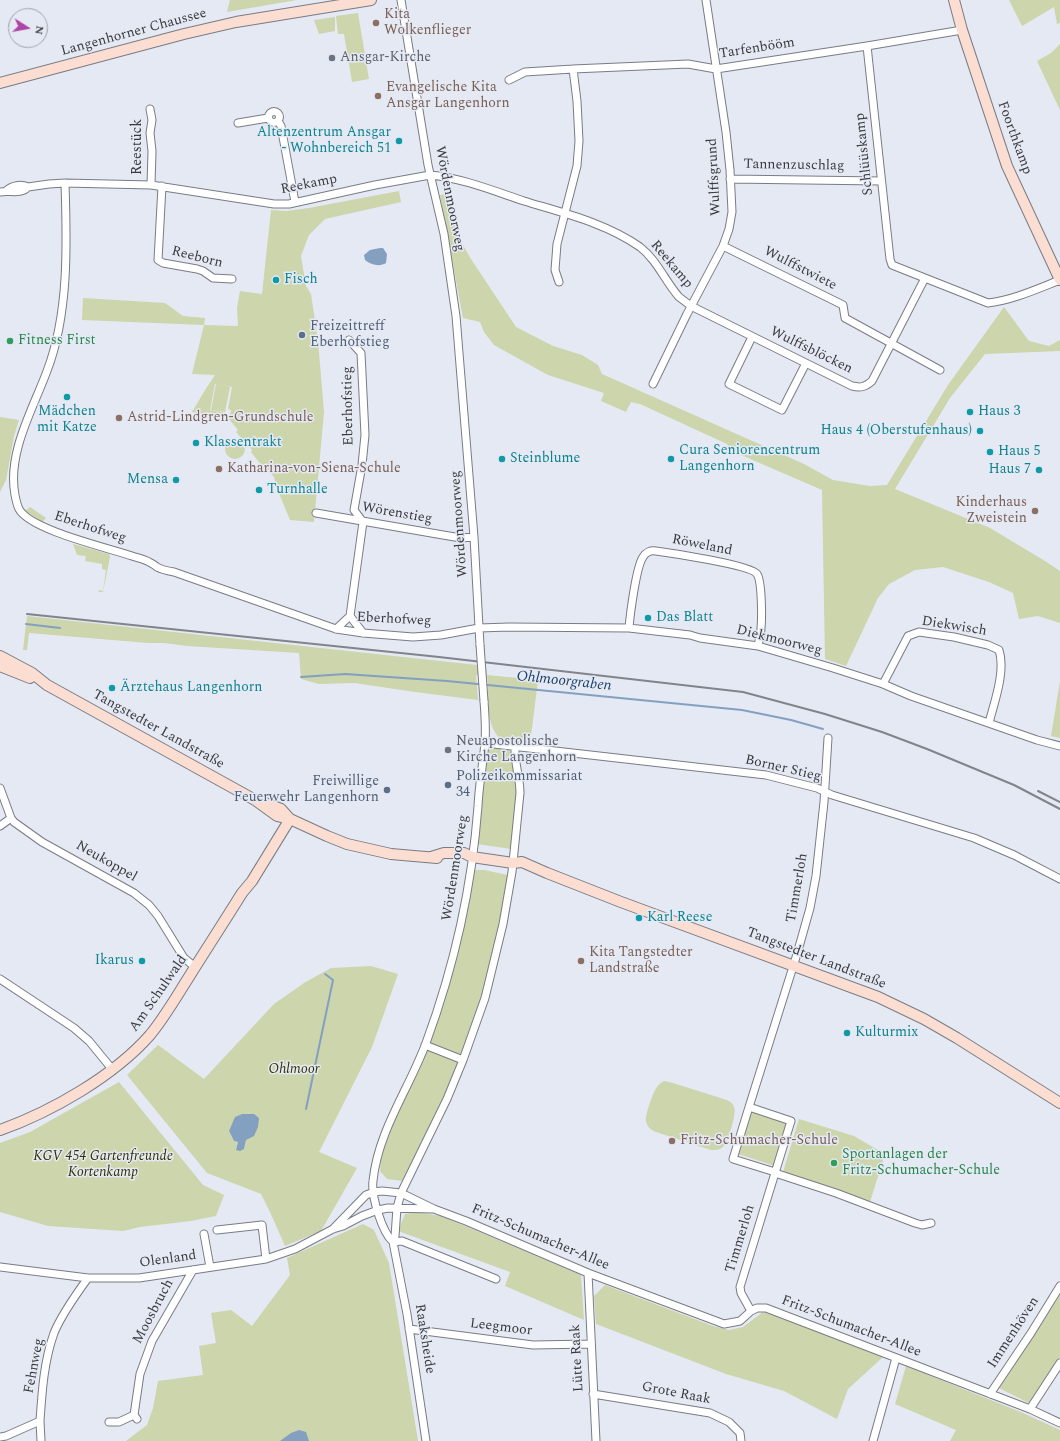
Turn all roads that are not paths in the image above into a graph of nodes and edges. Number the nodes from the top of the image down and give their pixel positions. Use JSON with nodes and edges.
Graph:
{"nodes":[{"id":1,"x":371,"y":0,"type":"edge"},
{"id":2,"x":401,"y":0,"type":"edge"},
{"id":3,"x":706,"y":0,"type":"edge"},
{"id":4,"x":954,"y":0,"type":"edge"},
{"id":5,"x":962,"y":30,"type":"junction"},
{"id":6,"x":867,"y":46,"type":"junction"},
{"id":7,"x":573,"y":69,"type":"junction"},
{"id":8,"x":716,"y":69,"type":"junction"},
{"id":9,"x":509,"y":80,"type":"dead end"},
{"id":10,"x":0,"y":83,"type":"edge"},
{"id":11,"x":150,"y":109,"type":"dead end"},
{"id":12,"x":238,"y":123,"type":"dead end"},
{"id":13,"x":430,"y":175,"type":"junction"},
{"id":14,"x":730,"y":179,"type":"junction"},
{"id":15,"x":881,"y":181,"type":"junction"},
{"id":16,"x":65,"y":183,"type":"junction"},
{"id":17,"x":151,"y":185,"type":"junction"},
{"id":18,"x":162,"y":186,"type":"junction"},
{"id":19,"x":3,"y":191,"type":"edge"},
{"id":20,"x":295,"y":202,"type":"junction"},
{"id":21,"x":565,"y":213,"type":"junction"},
{"id":22,"x":724,"y":246,"type":"junction"},
{"id":23,"x":925,"y":278,"type":"junction"},
{"id":24,"x":232,"y":279,"type":"dead end"},
{"id":25,"x":1060,"y":280,"type":"edge"},
{"id":26,"x":559,"y":282,"type":"dead end"},
{"id":27,"x":691,"y":306,"type":"junction"},
{"id":28,"x":752,"y":337,"type":"junction"},
{"id":29,"x":349,"y":340,"type":"dead end"},
{"id":30,"x":892,"y":343,"type":"junction"},
{"id":31,"x":806,"y":363,"type":"junction"},
{"id":32,"x":940,"y":370,"type":"dead end"},
{"id":33,"x":653,"y":384,"type":"dead end"},
{"id":34,"x":316,"y":513,"type":"dead end"},
{"id":35,"x":363,"y":522,"type":"junction"},
{"id":36,"x":474,"y":537,"type":"junction"},
{"id":37,"x":350,"y":616,"type":"junction"},
{"id":38,"x":479,"y":628,"type":"junction"},
{"id":39,"x":629,"y":628,"type":"junction"},
{"id":40,"x":336,"y":629,"type":"junction"},
{"id":41,"x":363,"y":633,"type":"junction"},
{"id":42,"x":758,"y":646,"type":"junction"},
{"id":43,"x":0,"y":656,"type":"edge"},
{"id":44,"x":0,"y":666,"type":"edge"},
{"id":45,"x":883,"y":684,"type":"junction"},
{"id":46,"x":47,"y":685,"type":"junction"},
{"id":47,"x":989,"y":723,"type":"junction"},
{"id":48,"x":828,"y":738,"type":"dead end"},
{"id":49,"x":485,"y":743,"type":"junction"},
{"id":50,"x":1060,"y":746,"type":"edge"},
{"id":51,"x":515,"y":747,"type":"junction"},
{"id":52,"x":0,"y":788,"type":"edge"},
{"id":53,"x":825,"y":791,"type":"junction"},
{"id":54,"x":11,"y":818,"type":"junction"},
{"id":55,"x":290,"y":819,"type":"junction"},
{"id":56,"x":0,"y":826,"type":"edge"},
{"id":57,"x":472,"y":857,"type":"junction"},
{"id":58,"x":513,"y":863,"type":"junction"},
{"id":59,"x":1060,"y":879,"type":"edge"},
{"id":60,"x":794,"y":965,"type":"junction"},
{"id":61,"x":195,"y":967,"type":"junction"},
{"id":62,"x":0,"y":979,"type":"edge"},
{"id":63,"x":425,"y":1045,"type":"junction"},
{"id":64,"x":464,"y":1060,"type":"junction"},
{"id":65,"x":112,"y":1069,"type":"junction"},
{"id":66,"x":1060,"y":1103,"type":"edge"},
{"id":67,"x":749,"y":1107,"type":"junction"},
{"id":68,"x":0,"y":1130,"type":"edge"},
{"id":69,"x":775,"y":1172,"type":"junction"},
{"id":70,"x":374,"y":1192,"type":"junction"},
{"id":71,"x":400,"y":1196,"type":"junction"},
{"id":72,"x":388,"y":1208,"type":"joint"},
{"id":73,"x":397,"y":1208,"type":"junction"},
{"id":74,"x":434,"y":1209,"type":"junction"},
{"id":75,"x":378,"y":1210,"type":"junction"},
{"id":76,"x":931,"y":1223,"type":"dead end"},
{"id":77,"x":333,"y":1229,"type":"junction"},
{"id":78,"x":217,"y":1230,"type":"dead end"},
{"id":79,"x":204,"y":1234,"type":"dead end"},
{"id":80,"x":393,"y":1242,"type":"junction"},
{"id":81,"x":266,"y":1259,"type":"junction"},
{"id":82,"x":0,"y":1267,"type":"edge"},
{"id":83,"x":210,"y":1267,"type":"junction"},
{"id":84,"x":193,"y":1270,"type":"junction"},
{"id":85,"x":588,"y":1273,"type":"junction"},
{"id":86,"x":88,"y":1278,"type":"junction"},
{"id":87,"x":496,"y":1279,"type":"dead end"},
{"id":88,"x":1060,"y":1286,"type":"edge"},
{"id":89,"x":751,"y":1311,"type":"junction"},
{"id":90,"x":409,"y":1328,"type":"junction"},
{"id":91,"x":590,"y":1344,"type":"junction"},
{"id":92,"x":896,"y":1358,"type":"junction"},
{"id":93,"x":1060,"y":1363,"type":"edge"},
{"id":94,"x":593,"y":1394,"type":"junction"},
{"id":95,"x":990,"y":1394,"type":"junction"},
{"id":96,"x":1030,"y":1409,"type":"junction"},
{"id":97,"x":40,"y":1421,"type":"junction"},
{"id":98,"x":109,"y":1422,"type":"dead end"},
{"id":99,"x":1060,"y":1423,"type":"edge"},
{"id":100,"x":0,"y":1437,"type":"edge"},
{"id":101,"x":41,"y":1441,"type":"edge"},
{"id":102,"x":426,"y":1441,"type":"edge"},
{"id":103,"x":596,"y":1441,"type":"edge"},
{"id":104,"x":742,"y":1441,"type":"edge"},
{"id":105,"x":873,"y":1441,"type":"edge"}],
"edges":[{"from":1,"to":10,"type":"street","name":"Langenhorner Chaussee"},
{"from":2,"to":13,"type":"street","name":"Wördenmoorweg"},
{"from":3,"to":8,"type":"street","name":"Wulffsgrund"},
{"from":4,"to":5,"type":"street","name":"Foorthkamp"},
{"from":5,"to":6,"type":"street","name":"Tarfenbööm"},
{"from":5,"to":25,"type":"street","name":"Foorthkamp"},
{"from":6,"to":8,"type":"street","name":"Tarfenbööm"},
{"from":6,"to":15,"type":"street","name":"Schlüüskamp"},
{"from":7,"to":8,"type":"street","name":"Tarfenbööm"},
{"from":7,"to":9,"type":"street","name":"Tarfenbööm"},
{"from":7,"to":21,"type":"street"},
{"from":8,"to":14,"type":"street","name":"Wulffsgrund"},
{"from":11,"to":17,"type":"street","name":"Reestück"},
{"from":12,"to":20,"type":"street"},
{"from":13,"to":20,"type":"street","name":"Reekamp"},
{"from":13,"to":21,"type":"street","name":"Reekamp"},
{"from":13,"to":36,"type":"street","name":"Wördenmoorweg"},
{"from":14,"to":15,"type":"street","name":"Tannenzuschlag"},
{"from":14,"to":22,"type":"street","name":"Wulffsgrund"},
{"from":15,"to":23,"type":"street","name":"Schlüüskamp"},
{"from":16,"to":17,"type":"street","name":"Reekamp"},
{"from":16,"to":19,"type":"street","name":"Reekamp"},
{"from":16,"to":40,"type":"street","name":"Eberhofweg"},
{"from":17,"to":18,"type":"street","name":"Reekamp"},
{"from":18,"to":20,"type":"street","name":"Reekamp"},
{"from":18,"to":24,"type":"street","name":"Reeborn"},
{"from":21,"to":26,"type":"street"},
{"from":21,"to":27,"type":"street","name":"Reekamp"},
{"from":22,"to":27,"type":"street","name":"Wulffsgrund"},
{"from":22,"to":30,"type":"street","name":"Wulffstwiete"},
{"from":23,"to":25,"type":"street"},
{"from":23,"to":30,"type":"street","name":"Wulffsblöcken"},
{"from":27,"to":28,"type":"street","name":"Wulffsblöcken"},
{"from":27,"to":33,"type":"street","name":"Wulffsgrund"},
{"from":28,"to":31,"type":"street","name":"Wulffsblöcken"},
{"from":28,"to":31,"type":"street"},
{"from":29,"to":35,"type":"street","name":"Eberhofstieg"},
{"from":30,"to":31,"type":"street","name":"Wulffsblöcken"},
{"from":30,"to":32,"type":"street","name":"Wulffstwiete"},
{"from":34,"to":35,"type":"street","name":"Wörenstieg"},
{"from":35,"to":36,"type":"street","name":"Wörenstieg"},
{"from":35,"to":37,"type":"street"},
{"from":36,"to":38,"type":"street","name":"Wördenmoorweg"},
{"from":37,"to":40,"type":"street"},
{"from":37,"to":41,"type":"street"},
{"from":38,"to":39,"type":"street","name":"Diekmoorweg"},
{"from":38,"to":41,"type":"street","name":"Eberhofweg"},
{"from":38,"to":49,"type":"street","name":"Wördenmoorweg","bridge":true},
{"from":39,"to":42,"type":"street","name":"Diekmoorweg"},
{"from":39,"to":42,"type":"street","name":"Röweland"},
{"from":40,"to":41,"type":"street","name":"Eberhofweg"},
{"from":42,"to":45,"type":"street","name":"Diekmoorweg"},
{"from":43,"to":46,"type":"street","name":"Tangstedter Landstraße"},
{"from":44,"to":46,"type":"street","name":"Tangstedter Landstraße"},
{"from":45,"to":47,"type":"street","name":"Diekmoorweg"},
{"from":45,"to":47,"type":"street","name":"Diekwisch"},
{"from":46,"to":55,"type":"street","name":"Tangstedter Landstraße"},
{"from":47,"to":50,"type":"street","name":"Diekmoorweg"},
{"from":48,"to":53,"type":"street","name":"Timmerloh"},
{"from":49,"to":51,"type":"street","name":"Borner Stieg"},
{"from":49,"to":57,"type":"street","name":"Wördenmoorweg"},
{"from":51,"to":53,"type":"street","name":"Borner Stieg"},
{"from":51,"to":58,"type":"street"},
{"from":52,"to":54,"type":"street"},
{"from":53,"to":59,"type":"street","name":"Borner Stieg"},
{"from":53,"to":60,"type":"street","name":"Timmerloh"},
{"from":54,"to":56,"type":"street"},
{"from":54,"to":61,"type":"street","name":"Neukoppel"},
{"from":55,"to":57,"type":"street","name":"Tangstedter Landstraße"},
{"from":55,"to":61,"type":"street","name":"Am Schulwald"},
{"from":57,"to":58,"type":"street","name":"Tangstedter Landstraße"},
{"from":57,"to":63,"type":"street","name":"Wördenmoorweg"},
{"from":58,"to":60,"type":"street","name":"Tangstedter Landstraße"},
{"from":58,"to":64,"type":"street"},
{"from":60,"to":66,"type":"street","name":"Tangstedter Landstraße"},
{"from":60,"to":67,"type":"street","name":"Timmerloh"},
{"from":61,"to":65,"type":"street","name":"Am Schulwald"},
{"from":62,"to":65,"type":"street"},
{"from":63,"to":64,"type":"street"},
{"from":63,"to":70,"type":"street","name":"Wördenmoorweg"},
{"from":64,"to":71,"type":"street"},
{"from":65,"to":68,"type":"street","name":"Am Schulwald"},
{"from":67,"to":69,"type":"street","name":"Timmerloh"},
{"from":67,"to":69,"type":"street","name":"Timmerloh"},
{"from":69,"to":76,"type":"street","name":"Timmerloh"},
{"from":69,"to":89,"type":"street","name":"Timmerloh"},
{"from":70,"to":71,"type":"street","name":"Fritz-Schumacher-Allee"},
{"from":70,"to":75,"type":"street","name":"Raaksheide"},
{"from":70,"to":77,"type":"street","name":"Olenland"},
{"from":71,"to":73,"type":"street","name":"Raaksheide"},
{"from":71,"to":74,"type":"street","name":"Fritz-Schumacher-Allee"},
{"from":72,"to":73,"type":"street","name":"Fritz-Schumacher-Allee"},
{"from":72,"to":75,"type":"street","name":"Olenland"},
{"from":73,"to":74,"type":"street","name":"Fritz-Schumacher-Allee"},
{"from":73,"to":80,"type":"street","name":"Raaksheide"},
{"from":74,"to":85,"type":"street","name":"Fritz-Schumacher-Allee"},
{"from":75,"to":77,"type":"street","name":"Olenland"},
{"from":75,"to":80,"type":"street","name":"Raaksheide"},
{"from":77,"to":81,"type":"street","name":"Olenland"},
{"from":78,"to":81,"type":"street"},
{"from":79,"to":83,"type":"street"},
{"from":80,"to":87,"type":"street"},
{"from":80,"to":90,"type":"street","name":"Raaksheide"},
{"from":81,"to":83,"type":"street","name":"Olenland"},
{"from":82,"to":86,"type":"street","name":"Olenland"},
{"from":83,"to":84,"type":"street","name":"Olenland"},
{"from":84,"to":86,"type":"street","name":"Olenland"},
{"from":84,"to":98,"type":"street","name":"Moosbruch"},
{"from":85,"to":89,"type":"street","name":"Fritz-Schumacher-Allee"},
{"from":85,"to":91,"type":"street","name":"Lütte Raak"},
{"from":86,"to":97,"type":"street","name":"Fehnweg"},
{"from":88,"to":95,"type":"street","name":"Immenhöven"},
{"from":89,"to":92,"type":"street","name":"Fritz-Schumacher-Allee"},
{"from":90,"to":91,"type":"street","name":"Leegmoor"},
{"from":90,"to":102,"type":"street","name":"Raaksheide"},
{"from":91,"to":94,"type":"street","name":"Lütte Raak"},
{"from":92,"to":95,"type":"street","name":"Fritz-Schumacher-Allee"},
{"from":92,"to":105,"type":"street"},
{"from":93,"to":96,"type":"street"},
{"from":94,"to":103,"type":"street","name":"Lütte Raak"},
{"from":94,"to":104,"type":"street","name":"Grote Raak"},
{"from":95,"to":96,"type":"street","name":"Fritz-Schumacher-Allee"},
{"from":96,"to":99,"type":"street","name":"Fritz-Schumacher-Allee"},
{"from":97,"to":100,"type":"street"},
{"from":97,"to":101,"type":"street","name":"Fehnweg"}]}
